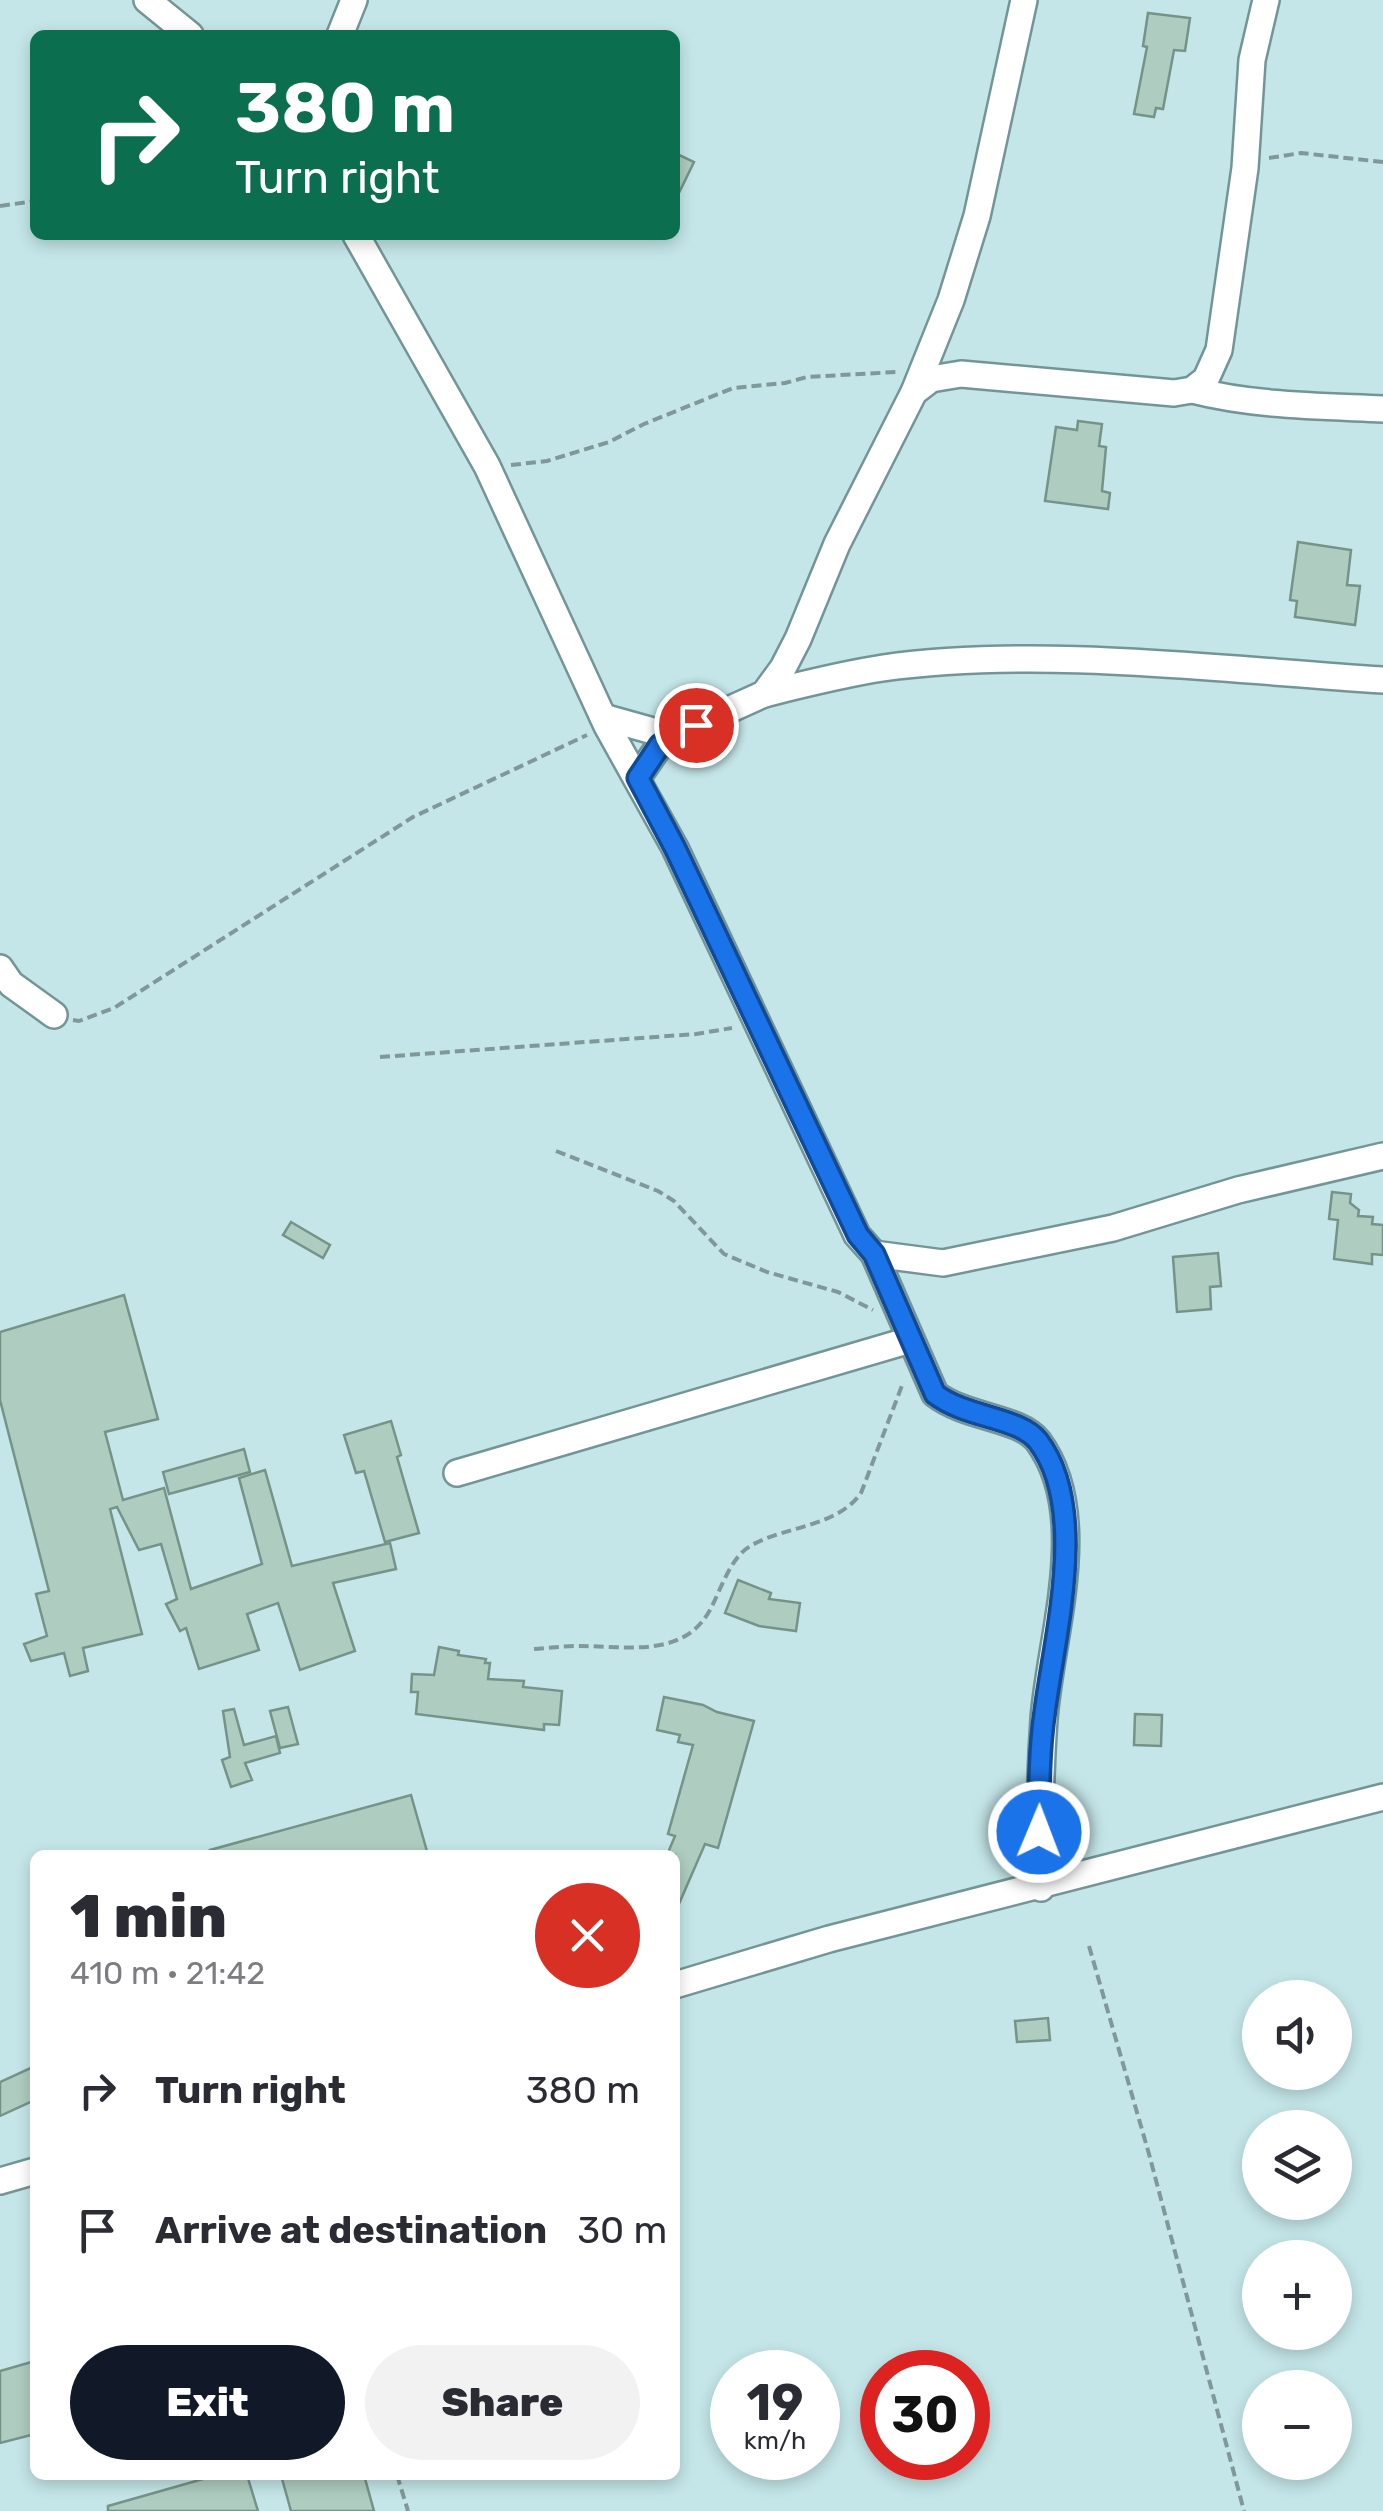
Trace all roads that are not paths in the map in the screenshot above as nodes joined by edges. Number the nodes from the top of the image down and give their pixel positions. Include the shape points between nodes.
1 (147, 0) edge
2 (354, 0) edge
3 (1024, 0) edge
4 (1266, 0) edge
5 (184, 30) edge
6 (342, 30) edge
7 (359, 240) edge
8 (1219, 350) junction
9 (917, 383) junction
10 (1192, 390) junction
11 (1232, 400) junction
12 (1383, 409) edge
13 (1383, 680) edge
14 (764, 694) junction
15 (605, 721) junction
16 (672, 736) junction
17 (638, 778) junction
18 (0, 968) edge
19 (54, 1016) road end
20 (1383, 1156) edge
21 (874, 1254) junction
22 (910, 1339) junction
23 (457, 1473) dead end
24 (1383, 1797) edge
25 (1040, 1888) junction
26 (680, 1984) edge
27 (30, 2172) edge
28 (0, 2181) edge

1 - 5 street
2 - 6 street
3 - 9 street via 977,216
4 - 8 street via 1252,60 1245,168
7 - 15 street via 487,466
8 - 10 street
8 - 11 street
9 - 10 street via 961,374
9 - 14 street via 836,544 798,639
10 - 11 street
11 - 12 street
13 - 14 street via 1000,660 886,668
14 - 16 street
15 - 16 street
15 - 17 street
16 - 17 street
17 - 21 street via 858,1235
18 - 19 street
20 - 21 street via 1113,1228 943,1263
21 - 22 street
22 - 23 street
22 - 25 street via 935,1394 950,1405 1018,1425 1036,1439 1063,1504 1064,1595 1044,1714
24 - 25 street
25 - 26 street
27 - 28 street

